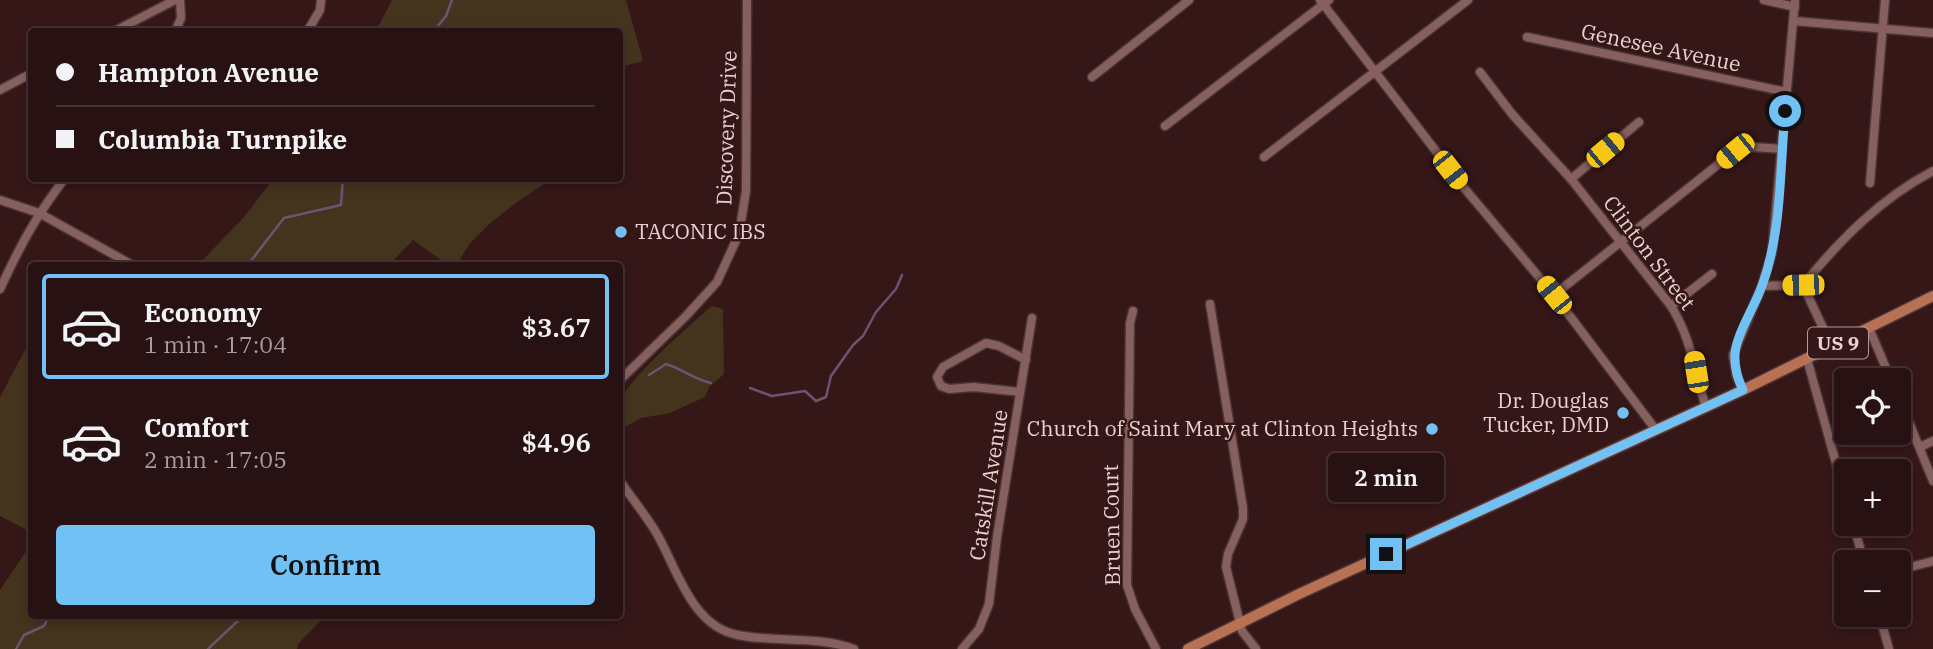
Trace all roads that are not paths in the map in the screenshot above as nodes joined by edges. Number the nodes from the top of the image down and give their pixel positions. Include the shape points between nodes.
1 (178, 0) edge
2 (321, 0) edge
3 (747, 0) edge
4 (1189, 0) edge
5 (1468, 0) edge
6 (1764, 0) edge
7 (1885, 0) edge
8 (1324, 1) edge
9 (1795, 4) edge
10 (1794, 21) junction
11 (121, 28) edge
12 (177, 28) edge
13 (309, 28) edge
14 (1882, 29) junction
15 (1933, 33) edge
16 (1527, 37) dead end
17 (1480, 72) dead end
18 (1376, 73) junction
19 (28, 75) edge
20 (1092, 77) dead end
21 (0, 90) edge
22 (1787, 92) junction
23 (1639, 122) dead end
24 (1165, 126) dead end
25 (1782, 149) junction
26 (1264, 157) dead end
27 (1933, 171) edge
28 (1571, 179) junction
29 (62, 182) edge
30 (1870, 183) dead end
31 (0, 200) edge
32 (39, 213) junction
33 (1619, 243) junction
34 (127, 262) edge
35 (1712, 274) dead end
36 (1803, 285) junction
37 (1762, 286) junction
38 (0, 289) edge
39 (1554, 295) junction
40 (1933, 296) edge
41 (1210, 304) dead end
42 (1671, 306) junction
43 (1133, 311) dead end
44 (1032, 318) dead end
45 (1823, 327) dead end
46 (1869, 328) junction
47 (1807, 359) junction
48 (1026, 360) junction
49 (1886, 368) edge
50 (623, 377) edge
51 (1743, 390) junction
52 (1020, 392) junction
53 (1706, 407) junction
54 (1911, 426) edge
55 (1656, 430) junction
56 (1933, 441) edge
57 (1920, 447) junction
58 (1835, 459) edge
59 (1933, 481) edge
60 (623, 485) edge
61 (1933, 561) edge
62 (1911, 567) edge
63 (1241, 622) junction
64 (1883, 627) edge
65 (855, 649) edge
66 (962, 649) edge
67 (1156, 649) edge
68 (1188, 649) edge
69 (1256, 649) edge
70 (1889, 649) edge

1 - 11 street
1 - 12 street via 181,18
2 - 13 street
3 - 50 street, Discovery Drive via 746,191 739,234 717,282
4 - 20 street
5 - 18 street
6 - 9 street
7 - 14 street
8 - 18 street
8 - 24 street
9 - 10 street
10 - 14 street
10 - 22 street
14 - 15 street
14 - 30 street
16 - 22 street, Genesee Avenue
17 - 28 street, Clinton Street
18 - 26 street
18 - 39 street
19 - 21 street
22 - 25 street
23 - 28 street
25 - 33 street via 1735,151
25 - 37 street via 1772,253
27 - 36 street via 1881,204
28 - 33 street, Clinton Street
29 - 32 street
31 - 32 street
32 - 34 street
32 - 38 street
33 - 39 street
33 - 42 street, Clinton Street
35 - 42 street
36 - 37 street
36 - 45 street
37 - 51 street via 1733,355
39 - 55 street
40 - 46 main road, US 9
41 - 63 street via 1243,496 1242,519 1226,567
42 - 53 street, Clinton Street via 1683,325
43 - 67 street, Bruen Court via 1127,585
44 - 48 street, Catskill Avenue
46 - 47 main road, US 9
46 - 49 street
47 - 51 main road, US 9
47 - 58 street
48 - 52 street, Catskill Avenue
48 - 52 street via 986,343 943,367 937,377 941,386 949,389
51 - 53 main road, US 9
52 - 66 street, Catskill Avenue via 989,604 979,629
53 - 55 main road, US 9
54 - 57 street
55 - 63 main road, US 9
56 - 57 street
57 - 59 street
60 - 65 street via 654,529 697,608 715,626 738,635 821,641
61 - 62 street
63 - 68 main road, US 9
63 - 69 street via 1245,638
64 - 70 street

